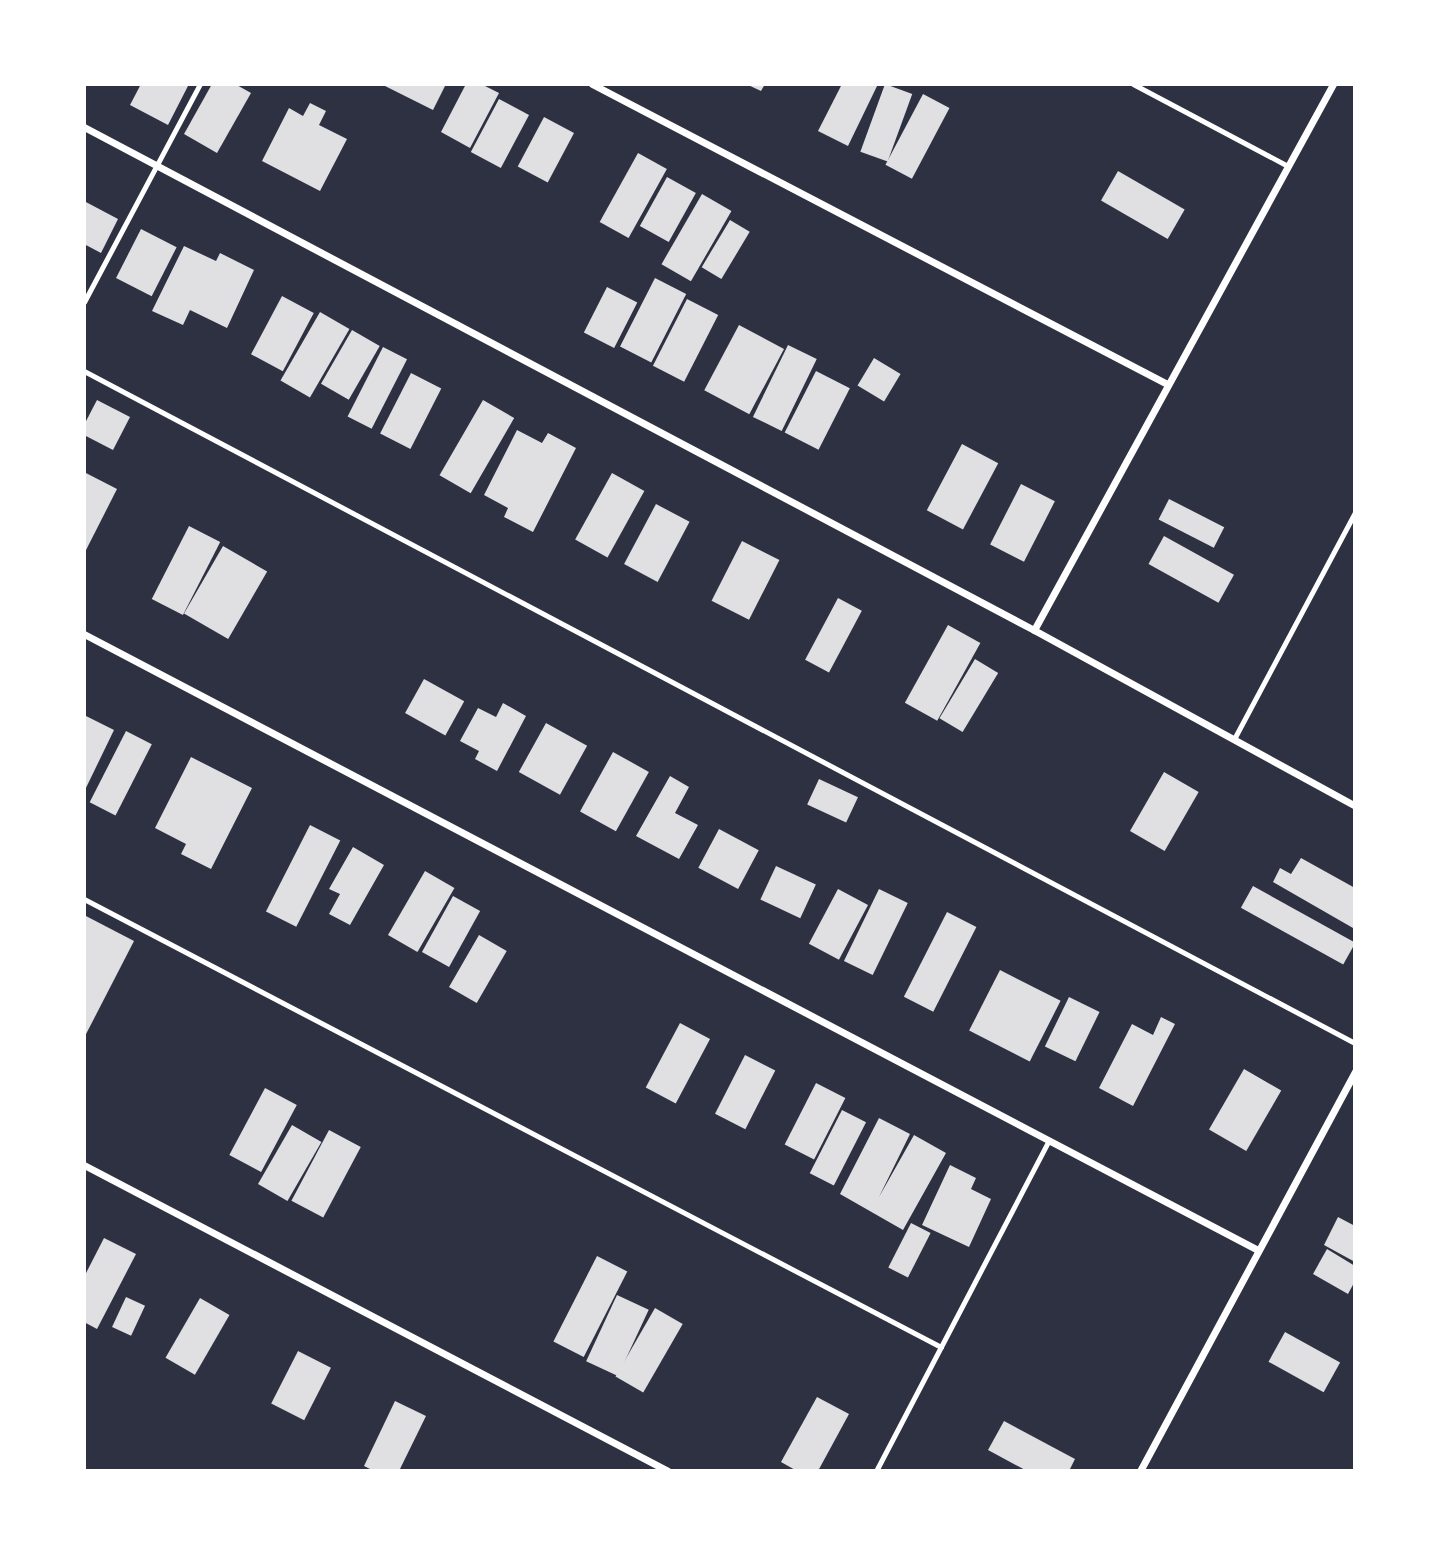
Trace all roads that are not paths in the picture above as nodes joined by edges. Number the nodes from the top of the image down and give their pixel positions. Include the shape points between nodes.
1 (200, 84) edge
2 (592, 84) edge
3 (1133, 84) edge
4 (1333, 84) edge
5 (84, 127) edge
6 (1286, 165) junction
7 (157, 166) junction
8 (84, 302) edge
9 (84, 371) edge
10 (1167, 384) junction
11 (1355, 512) edge
12 (1034, 630) junction
13 (84, 634) edge
14 (1234, 739) junction
15 (1355, 806) edge
16 (84, 899) edge
17 (1355, 1044) edge
18 (1355, 1071) edge
19 (1049, 1140) junction
20 (84, 1166) edge
21 (1258, 1250) junction
22 (941, 1348) junction
23 (668, 1471) edge
24 (876, 1471) edge
25 (1140, 1471) edge

1 - 7 lane
2 - 10 street
3 - 6 lane
4 - 6 street
5 - 7 street
6 - 10 street
7 - 8 lane
7 - 12 street
9 - 17 lane
10 - 12 street
11 - 14 lane
12 - 14 street
13 - 19 street
14 - 15 street
16 - 22 lane
18 - 21 street
19 - 21 street
19 - 22 lane
20 - 23 street
21 - 25 street
22 - 24 lane

